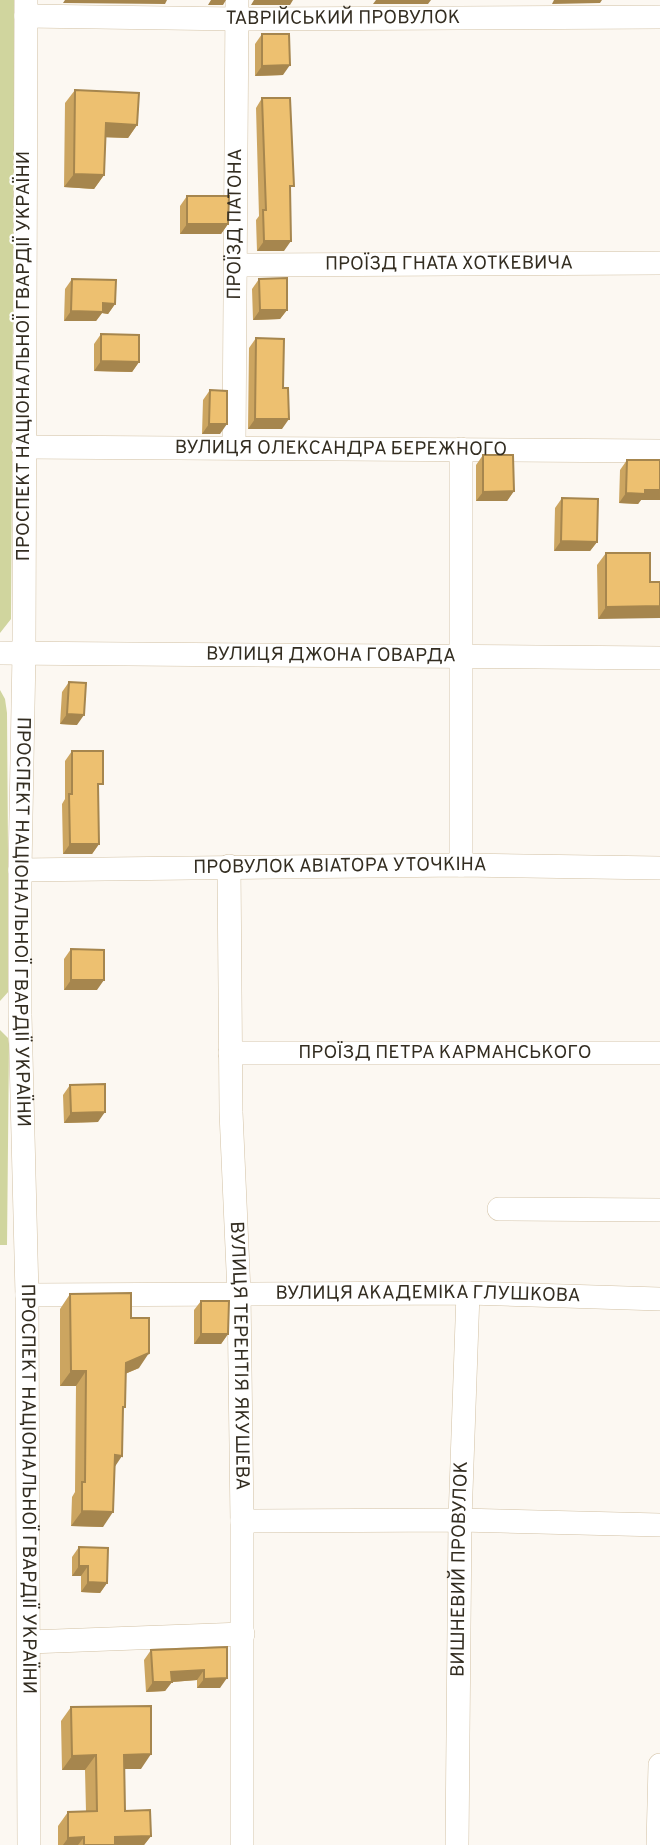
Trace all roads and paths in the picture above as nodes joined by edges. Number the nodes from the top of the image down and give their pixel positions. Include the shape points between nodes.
1 (26, 8) edge
2 (237, 10) edge
3 (660, 17) edge
4 (660, 263) edge
5 (237, 265) junction
6 (23, 447) junction
7 (234, 448) junction
8 (461, 449) junction
9 (660, 451) edge
10 (0, 653) edge
11 (24, 653) junction
12 (462, 657) junction
13 (660, 658) edge
14 (461, 865) junction
15 (229, 866) junction
16 (660, 868) edge
17 (20, 870) junction
18 (230, 1053) junction
19 (660, 1053) edge
20 (499, 1209) dead end
21 (660, 1210) edge
22 (239, 1293) junction
23 (468, 1293) junction
24 (27, 1295) junction
25 (660, 1299) edge
26 (460, 1520) junction
27 (242, 1521) junction
28 (660, 1525) edge
29 (243, 1634) junction
30 (29, 1642) junction
31 (660, 1765) edge
32 (29, 1845) edge
33 (242, 1845) edge
34 (457, 1845) edge
35 (658, 1845) edge

1 - 2 street, ТАВРІЙСЬКИЙ ПРОВУЛОК
1 - 6 street, ПРОСПЕКТ НАЦІОНАЛЬНОЇ ГВАРДІЇ УКРАЇНИ
2 - 3 street, ТАВРІЙСЬКИЙ ПРОВУЛОК
2 - 5 street, ПРОЇЗД ПАТОНА
4 - 5 street, ПРОЇЗД ГНАТА ХОТКЕВИЧА
5 - 7 street, ПРОЇЗД ПАТОНА
6 - 7 street, ВУЛИЦЯ ОЛЕКСАНДРА БЕРЕЖНОГО
6 - 11 street, ПРОСПЕКТ НАЦІОНАЛЬНОЇ ГВАРДІЇ УКРАЇНИ
7 - 8 street, ВУЛИЦЯ ОЛЕКСАНДРА БЕРЕЖНОГО
8 - 9 street, ВУЛИЦЯ ОЛЕКСАНДРА БЕРЕЖНОГО
8 - 12 street
10 - 11 street, ВУЛИЦЯ ДЖОНА ГОВАРДА
11 - 12 street, ВУЛИЦЯ ДЖОНА ГОВАРДА
11 - 17 street, ПРОСПЕКТ НАЦІОНАЛЬНОЇ ГВАРДІЇ УКРАЇНИ
12 - 13 street, ВУЛИЦЯ ДЖОНА ГОВАРДА
12 - 14 street
14 - 15 street, ПРОВУЛОК АВІАТОРА УТОЧКІНА
14 - 16 street, ПРОВУЛОК АВІАТОРА УТОЧКІНА
15 - 17 street, ПРОВУЛОК АВІАТОРА УТОЧКІНА
15 - 18 street, ВУЛИЦЯ ТЕРЕНТІЯ ЯКУШЕВА
17 - 24 street, ПРОСПЕКТ НАЦІОНАЛЬНОЇ ГВАРДІЇ УКРАЇНИ
18 - 19 street, ПРОЇЗД ПЕТРА КАРМАНСЬКОГО
18 - 22 street, ВУЛИЦЯ ТЕРЕНТІЯ ЯКУШЕВА
20 - 21 street
22 - 23 street, ВУЛИЦЯ АКАДЕМІКА ГЛУШКОВА
22 - 24 street, ВУЛИЦЯ АКАДЕМІКА ГЛУШКОВА
22 - 27 street, ВУЛИЦЯ ТЕРЕНТІЯ ЯКУШЕВА
23 - 25 street, ВУЛИЦЯ АКАДЕМІКА ГЛУШКОВА
23 - 26 street, ВИШНЕВИЙ ПРОВУЛОК
24 - 30 street, ПРОСПЕКТ НАЦІОНАЛЬНОЇ ГВАРДІЇ УКРАЇНИ
26 - 27 street
26 - 28 street
26 - 34 street, ВИШНЕВИЙ ПРОВУЛОК
27 - 29 street, ВУЛИЦЯ ТЕРЕНТІЯ ЯКУШЕВА
29 - 30 street
29 - 33 street, ВУЛИЦЯ ТЕРЕНТІЯ ЯКУШЕВА
30 - 32 street, ПРОСПЕКТ НАЦІОНАЛЬНОЇ ГВАРДІЇ УКРАЇНИ
31 - 35 street

